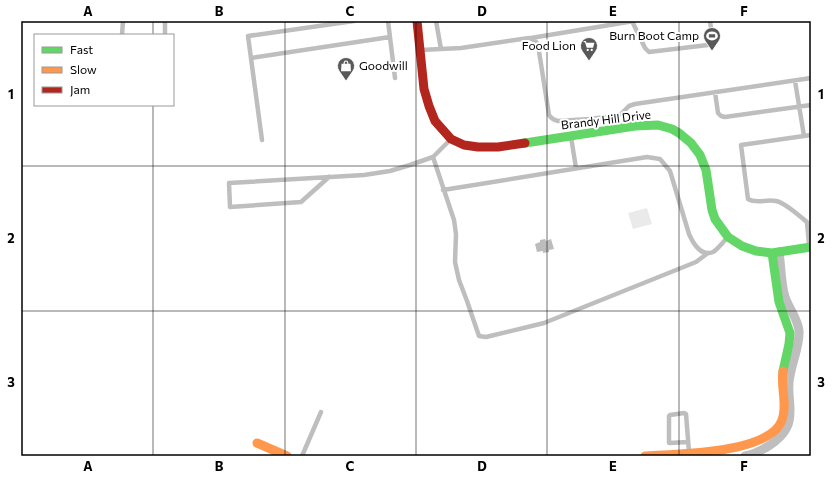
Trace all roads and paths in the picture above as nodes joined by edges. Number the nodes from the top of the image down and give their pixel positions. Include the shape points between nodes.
1 (123, 21) edge
2 (165, 21) edge
3 (354, 21) edge
4 (388, 21) edge
5 (416, 21) edge
6 (436, 21) edge
7 (634, 21) edge
8 (710, 21) edge
9 (122, 34) edge
10 (165, 34) edge
11 (390, 37) junction
12 (529, 38) junction
13 (441, 49) junction
14 (420, 50) junction
15 (251, 58) junction
16 (395, 78) dead end
17 (811, 78) edge
18 (796, 81) junction
19 (714, 92) junction
20 (811, 105) edge
21 (800, 107) junction
22 (811, 135) edge
23 (570, 136) junction
24 (804, 136) junction
25 (451, 139) junction
26 (262, 140) dead end
27 (433, 157) junction
28 (576, 168) junction
29 (329, 177) junction
30 (443, 190) junction
31 (809, 221) edge
32 (728, 237) junction
33 (810, 247) edge
34 (708, 253) junction
35 (776, 253) junction
36 (321, 412) dead end
37 (688, 442) junction
38 (257, 443) dead end
39 (689, 454) edge
40 (287, 456) edge
41 (302, 456) edge
42 (645, 456) edge
43 (745, 456) edge

1 - 9 lane
2 - 10 lane
3 - 15 lane via 248,36
4 - 11 lane
5 - 14 street
6 - 13 lane
7 - 8 lane via 649,52 708,45 713,42
7 - 12 lane
11 - 15 lane
11 - 16 lane
12 - 13 lane
12 - 19 lane via 538,45 549,115 554,120 615,116 635,104
13 - 14 lane
14 - 25 street via 424,89 429,106 435,121
15 - 26 lane
17 - 18 lane
18 - 19 lane
18 - 21 lane
19 - 21 lane via 718,113 725,117
20 - 21 lane
21 - 24 lane
22 - 24 lane
23 - 25 street, Brandy Hill Drive via 498,148 464,145
23 - 28 lane
23 - 32 street, Brandy Hill Drive via 635,126 658,125 672,129 691,143 700,155 706,170 715,219
24 - 31 lane via 741,145 748,199 752,202 781,202
25 - 27 lane
27 - 29 lane via 390,170 364,175
27 - 30 lane
28 - 30 lane
28 - 34 lane via 647,157 660,159 670,171 691,239 700,251
29 - 29 lane via 229,183 230,207 301,202
30 - 34 lane via 454,220 458,280 479,336 486,337 544,323 696,262
31 - 33 lane
32 - 34 lane via 714,252
32 - 35 street, Brandy Hill Drive via 756,251
33 - 35 street, Brandy Hill Drive
35 - 39 street via 779,302 790,335 782,377 782,419 775,431 757,441 722,450
35 - 43 street via 784,295 799,331 788,386 790,419 787,428 773,443
36 - 41 lane
37 - 37 lane via 686,414 670,415 669,444
37 - 39 lane
38 - 40 street
39 - 42 street

